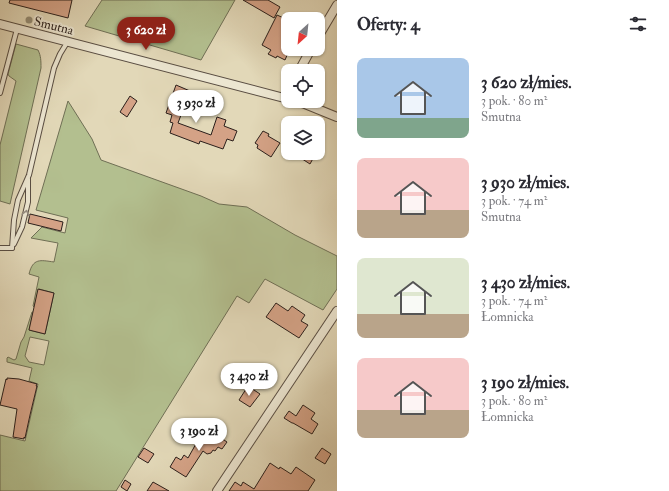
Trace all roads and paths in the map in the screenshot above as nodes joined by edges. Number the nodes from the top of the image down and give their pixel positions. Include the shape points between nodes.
1 (337, 5) edge
2 (0, 24) edge
3 (325, 25) edge
4 (17, 28) junction
5 (68, 41) junction
6 (0, 93) edge
7 (281, 97) edge
8 (315, 108) edge
9 (337, 117) edge
10 (29, 175) junction
11 (0, 248) edge
12 (12, 248) junction
13 (337, 311) edge
14 (217, 491) edge

1 - 3 street
2 - 4 street, Smutna
4 - 5 street, Smutna
4 - 6 lane
5 - 7 street, Smutna
5 - 10 lane via 54,68
8 - 9 street, Smutna
10 - 12 lane via 18,200
12 -> 10 lane via 22,227 28,198
11 - 12 lane
13 - 14 street

